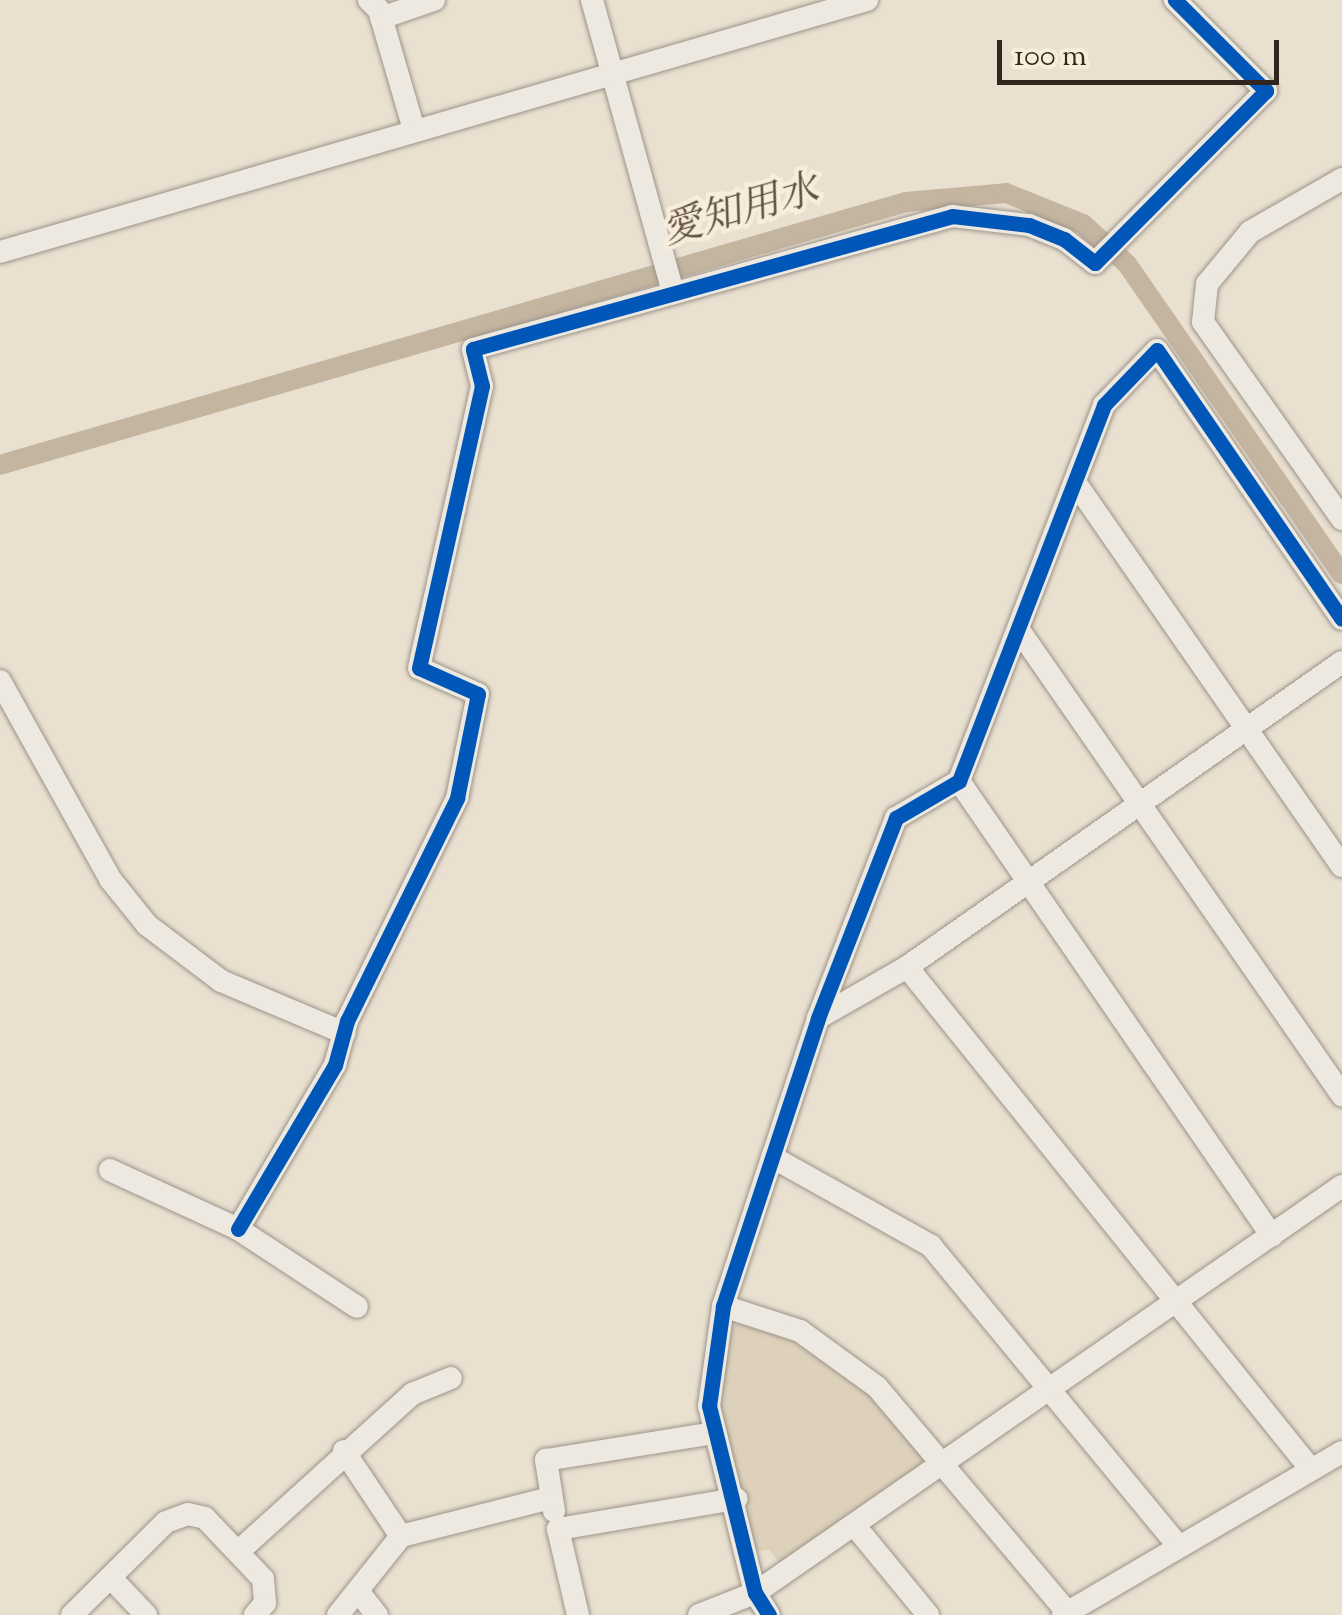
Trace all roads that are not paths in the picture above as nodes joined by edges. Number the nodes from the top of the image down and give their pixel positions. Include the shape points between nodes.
1 (434, 0) edge
2 (592, 0) edge
3 (867, 0) edge
4 (1175, 0) edge
5 (375, 9) edge
6 (610, 74) junction
7 (414, 130) junction
8 (1342, 179) edge
9 (0, 252) edge
10 (672, 292) junction
11 (1077, 485) junction
12 (1342, 519) edge
13 (1342, 619) edge
14 (1021, 633) junction
15 (1342, 662) edge
16 (0, 681) edge
17 (1247, 730) junction
18 (960, 782) junction
19 (1141, 805) junction
20 (1342, 866) edge
21 (1028, 881) junction
22 (908, 967) junction
23 (818, 1018) junction
24 (344, 1033) junction
25 (1342, 1094) edge
26 (772, 1157) junction
27 (110, 1170) dead end
28 (1342, 1186) edge
29 (238, 1228) junction
30 (1272, 1236) junction
31 (1176, 1302) junction
32 (723, 1306) junction
33 (356, 1308) dead end
34 (451, 1378) dead end
35 (1053, 1390) junction
36 (715, 1433) junction
37 (344, 1451) junction
38 (1342, 1452) edge
39 (944, 1465) junction
40 (1309, 1467) junction
41 (550, 1498) junction
42 (736, 1499) junction
43 (855, 1526) junction
44 (558, 1529) junction
45 (401, 1536) junction
46 (1176, 1544) junction
47 (238, 1551) junction
48 (111, 1578) junction
49 (358, 1591) junction
50 (755, 1593) junction
51 (1067, 1614) edge
52 (72, 1615) edge
53 (146, 1615) edge
54 (254, 1615) edge
55 (338, 1615) edge
56 (376, 1615) edge
57 (578, 1615) edge
58 (700, 1615) edge
59 (769, 1615) edge
60 (928, 1615) edge

1 - 5 street
2 - 6 street
3 - 6 street
4 - 10 street via 1266,92 1095,263 1064,238 1030,224 972,214
5 - 7 street
6 - 7 street
6 - 10 street
7 - 9 street
8 - 12 street via 1250,232 1206,284 1203,322
10 - 24 street via 473,349 482,386 419,668 478,694 457,798
11 - 13 street via 1104,405 1156,350
11 - 14 street
11 - 17 street
14 - 18 street
14 - 19 street
15 - 17 street
16 - 24 street via 110,880 147,925 221,981
17 - 19 street
17 - 20 street
18 - 21 street
18 - 23 street via 896,818
19 - 21 street
19 - 25 street
21 - 22 street
21 - 30 street
22 - 23 street
22 - 31 street
23 - 26 street
24 - 29 street via 336,1065 298,1136
26 - 32 street
26 - 35 street via 930,1246
27 - 29 street
28 - 30 street
29 - 33 street
30 - 31 street
31 - 35 street
31 - 40 street
32 - 36 street via 709,1406
32 - 39 street via 800,1331 834,1350 877,1387
34 - 37 street via 412,1394
35 - 39 street
35 - 46 street
36 - 41 street via 552,1457 544,1466
36 - 42 street
37 - 45 street
37 - 47 street
38 - 40 street
39 - 43 street
39 - 51 street
40 - 46 street
41 - 44 street
41 - 45 street
42 - 44 street
42 - 50 street
43 - 50 street
43 - 60 street
44 - 57 street
45 - 49 street
46 - 51 street
47 - 48 street via 205,1518 188,1514 166,1522
47 - 54 street via 263,1579 266,1603
48 - 52 street
48 - 53 street
49 - 55 street
49 - 56 street
50 - 58 street
50 - 59 street

